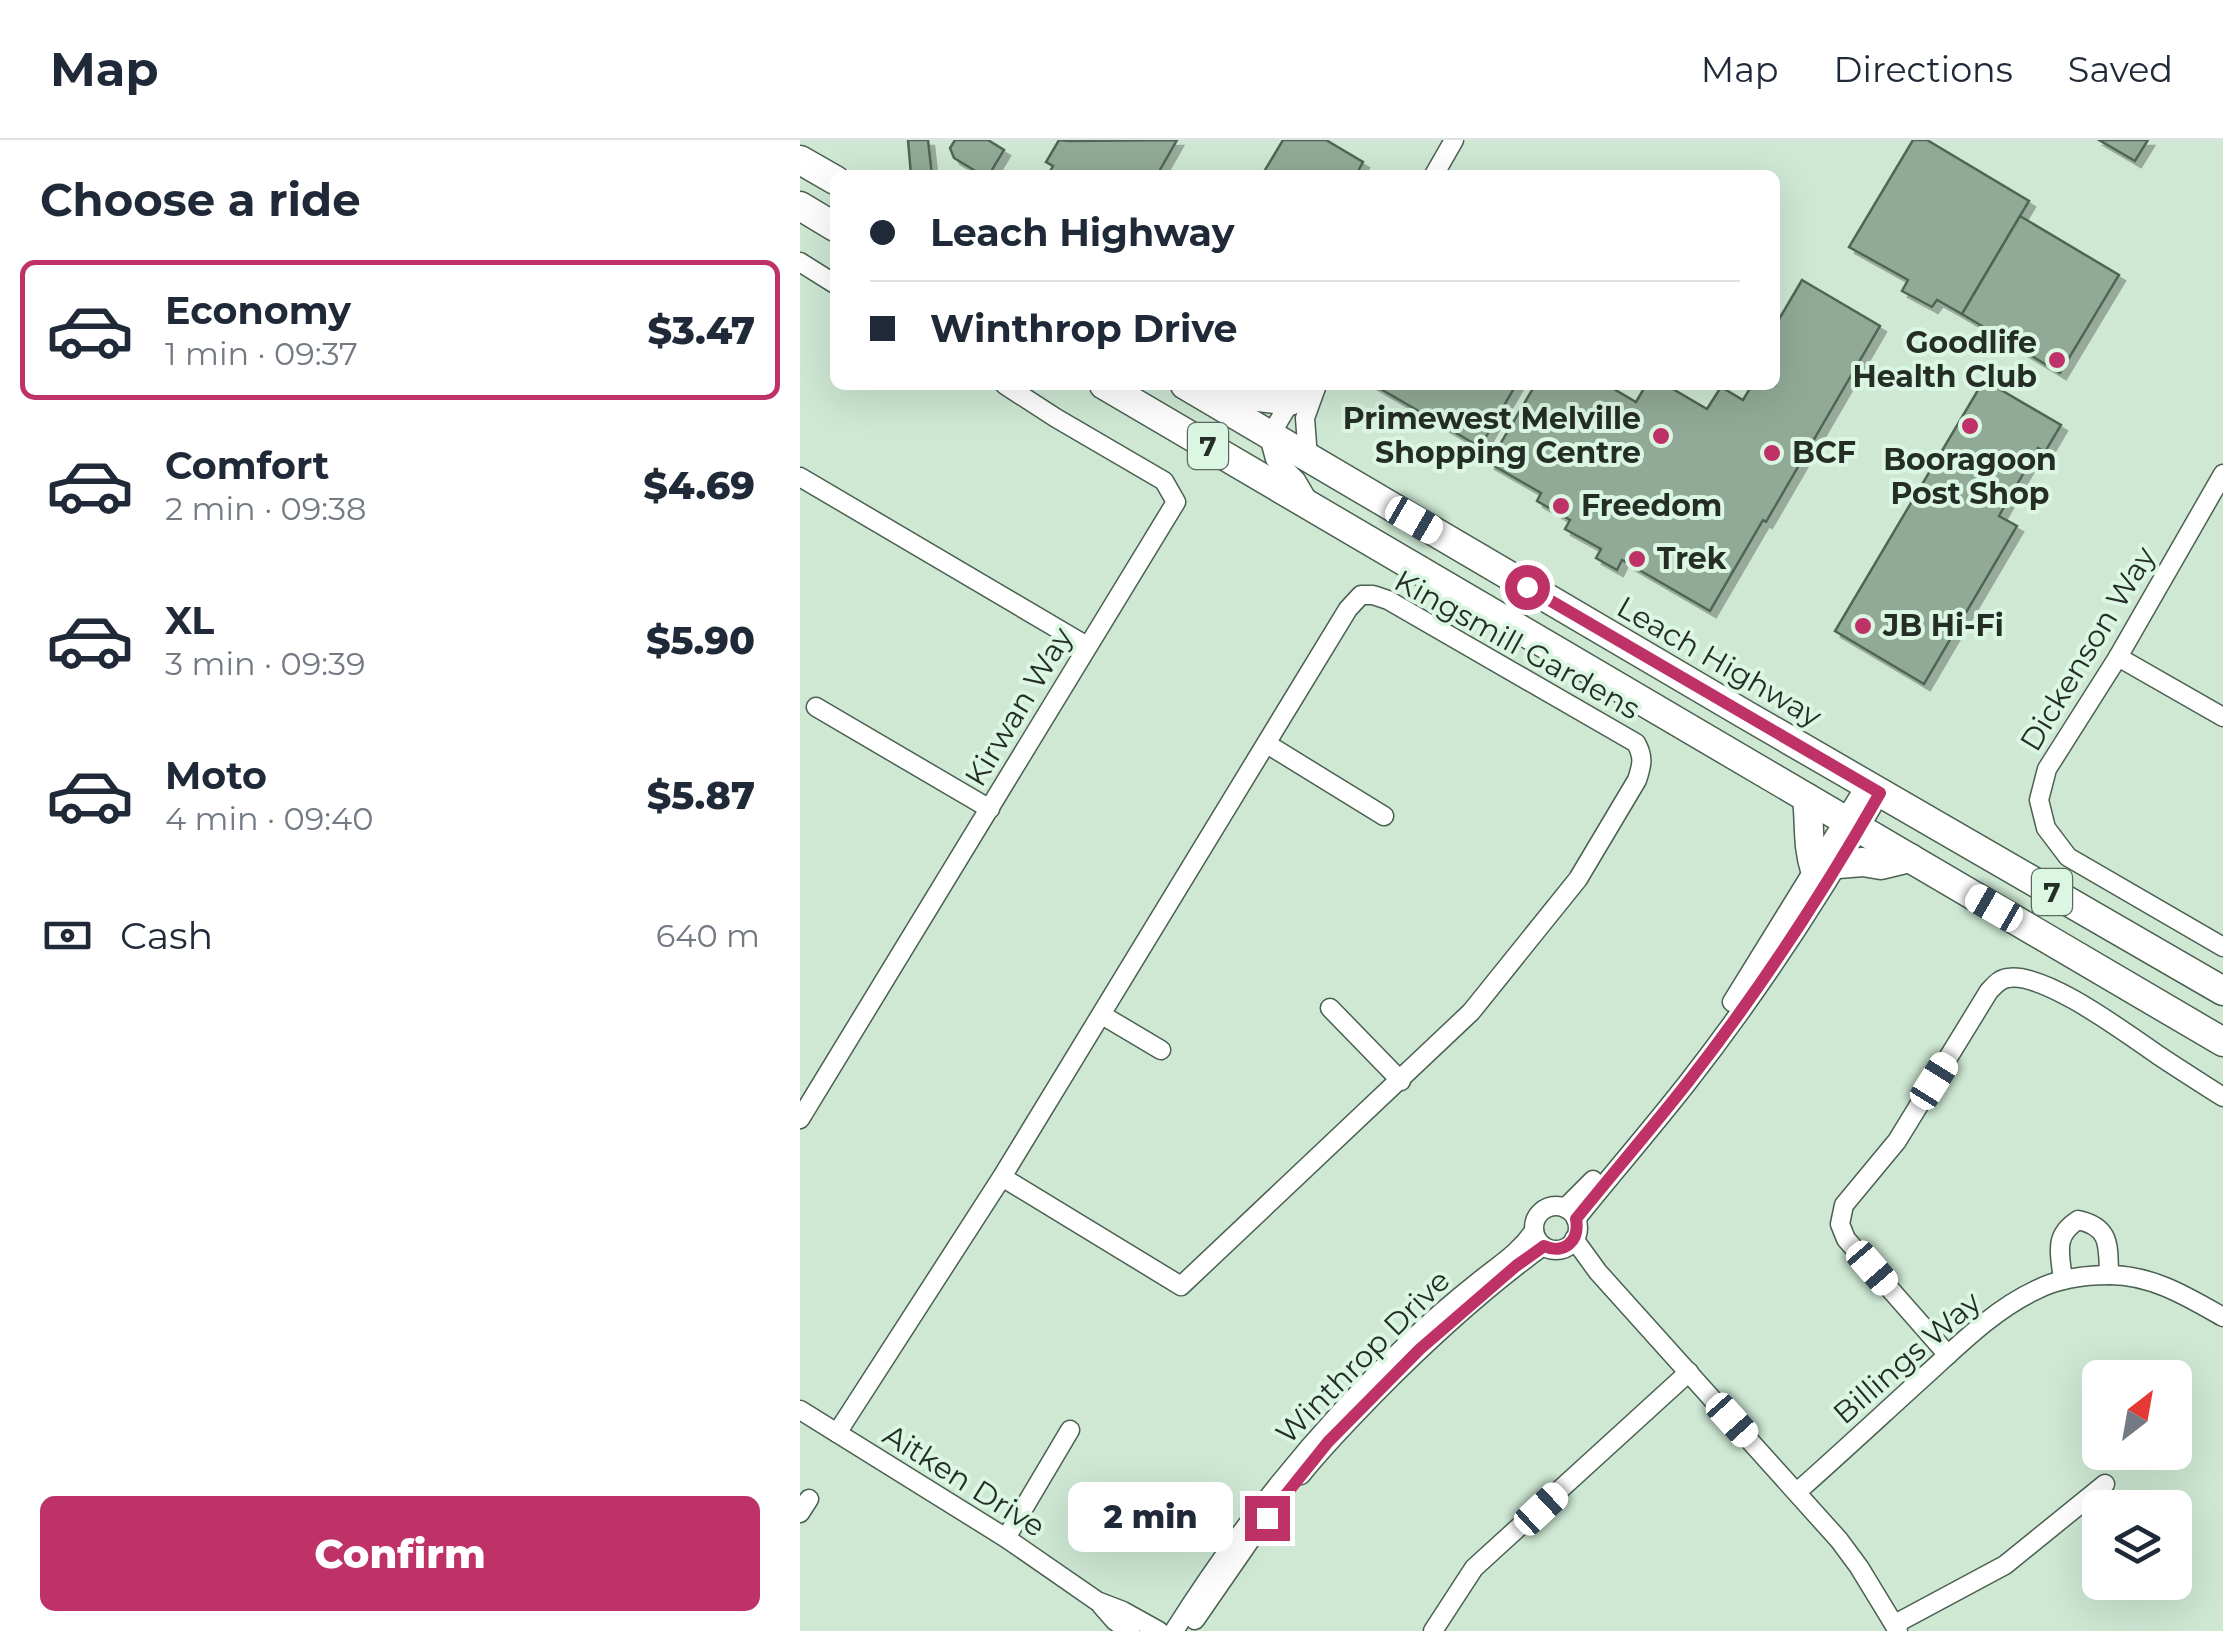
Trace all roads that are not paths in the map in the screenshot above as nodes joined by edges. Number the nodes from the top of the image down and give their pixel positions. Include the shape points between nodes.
1 (1454, 140) edge
2 (800, 160) edge
3 (1437, 170) edge
4 (830, 177) edge
5 (800, 206) edge
6 (830, 224) edge
7 (800, 262) edge
8 (830, 281) edge
9 (1014, 390) edge
10 (1113, 390) edge
11 (1315, 390) edge
12 (1196, 392) edge
13 (1295, 393) edge
14 (1272, 437) junction
15 (1308, 458) junction
16 (2223, 474) edge
17 (800, 477) edge
18 (1312, 507) junction
19 (1087, 646) junction
20 (2118, 657) junction
21 (816, 706) dead end
22 (2223, 717) edge
23 (1266, 744) junction
24 (1873, 789) junction
25 (1807, 798) junction
26 (990, 810) junction
27 (1384, 816) dead end
28 (1852, 824) junction
29 (1910, 858) junction
30 (1826, 867) junction
31 (2223, 947) edge
32 (2223, 991) edge
33 (1330, 1008) dead end
34 (1102, 1014) junction
35 (2223, 1042) edge
36 (1160, 1050) dead end
37 (1401, 1081) junction
38 (2223, 1096) edge
39 (803, 1109) edge
40 (1002, 1176) junction
41 (1570, 1214) junction
42 (1539, 1238) junction
43 (1569, 1244) junction
44 (2109, 1275) junction
45 (2063, 1280) junction
46 (2223, 1316) edge
47 (1948, 1355) junction
48 (1689, 1372) junction
49 (800, 1410) edge
50 (1070, 1430) dead end
51 (837, 1433) junction
52 (2105, 1484) dead end
53 (1798, 1492) junction
54 (1006, 1538) junction
55 (1097, 1601) junction
56 (1896, 1628) edge
57 (1130, 1631) edge
58 (1159, 1631) edge
59 (1174, 1631) edge
60 (1188, 1631) edge
61 (1433, 1631) edge

1 - 3 street
2 - 4 highway
5 - 6 highway
7 - 8 street
9 - 19 street, Kirwan Way via 1164,480 1176,502
10 - 18 highway, 7
11 - 15 street via 1305,418
12 - 13 highway
12 - 14 highway, Leach Highway / 7
13 - 14 street
14 - 15 highway, Leach Highway / 7
14 - 18 street via 1275,459
15 - 24 highway, Leach Highway / 7
16 - 20 street, Dickenson Way
17 - 19 street
18 - 25 highway, 7
19 - 26 street, Kirwan Way
20 - 22 street
20 - 31 street, Dickenson Way via 2047,769 2039,800 2046,828 2068,856
21 - 26 street
23 - 27 street
23 - 34 street, Kingsmill Gardens
23 - 37 street, Kingsmill Gardens via 1348,609 1361,595 1373,595 1636,743 1642,753 1637,780 1578,879 1470,1012
24 - 28 street
24 - 32 highway, Leach Highway / 7
25 - 28 highway, 7
25 - 30 highway via 1808,848
26 - 39 street, Kirwan Way
28 - 29 highway, 7
28 - 30 street
29 - 30 highway
29 - 35 highway, 7
30 - 41 street via 1703,1043
33 - 37 street
34 - 36 street
34 - 40 street, Kingsmill Gardens
37 - 40 street, Kingsmill Gardens via 1181,1286
38 - 47 street via 2104,1016 2030,981 2001,980 1898,1141 1844,1205 1840,1224
40 - 51 street, Kingsmill Gardens
41 - 42 street via 1546,1208 1536,1218
41 - 43 street via 1577,1232
42 - 43 street via 1557,1250
42 - 59 street, Winthrop Drive via 1410,1340 1324,1429 1235,1540
42 - 60 street, Winthrop Drive via 1328,1442
43 - 48 street
44 - 45 street, Billings Way
44 - 45 street via 2102,1230 2078,1220 2059,1242
44 - 46 street, Billings Way via 2176,1290
45 - 47 street, Billings Way via 2004,1308
47 - 53 street, Billings Way
48 - 53 street
48 - 61 street via 1474,1568
49 - 51 street, Aitken Drive
50 - 54 street
51 - 54 street, Aitken Drive
52 - 56 street via 2005,1565
53 - 56 street via 1839,1540
54 - 55 street, Aitken Drive
55 - 57 street, Aitken Drive
55 - 58 street, Aitken Drive

